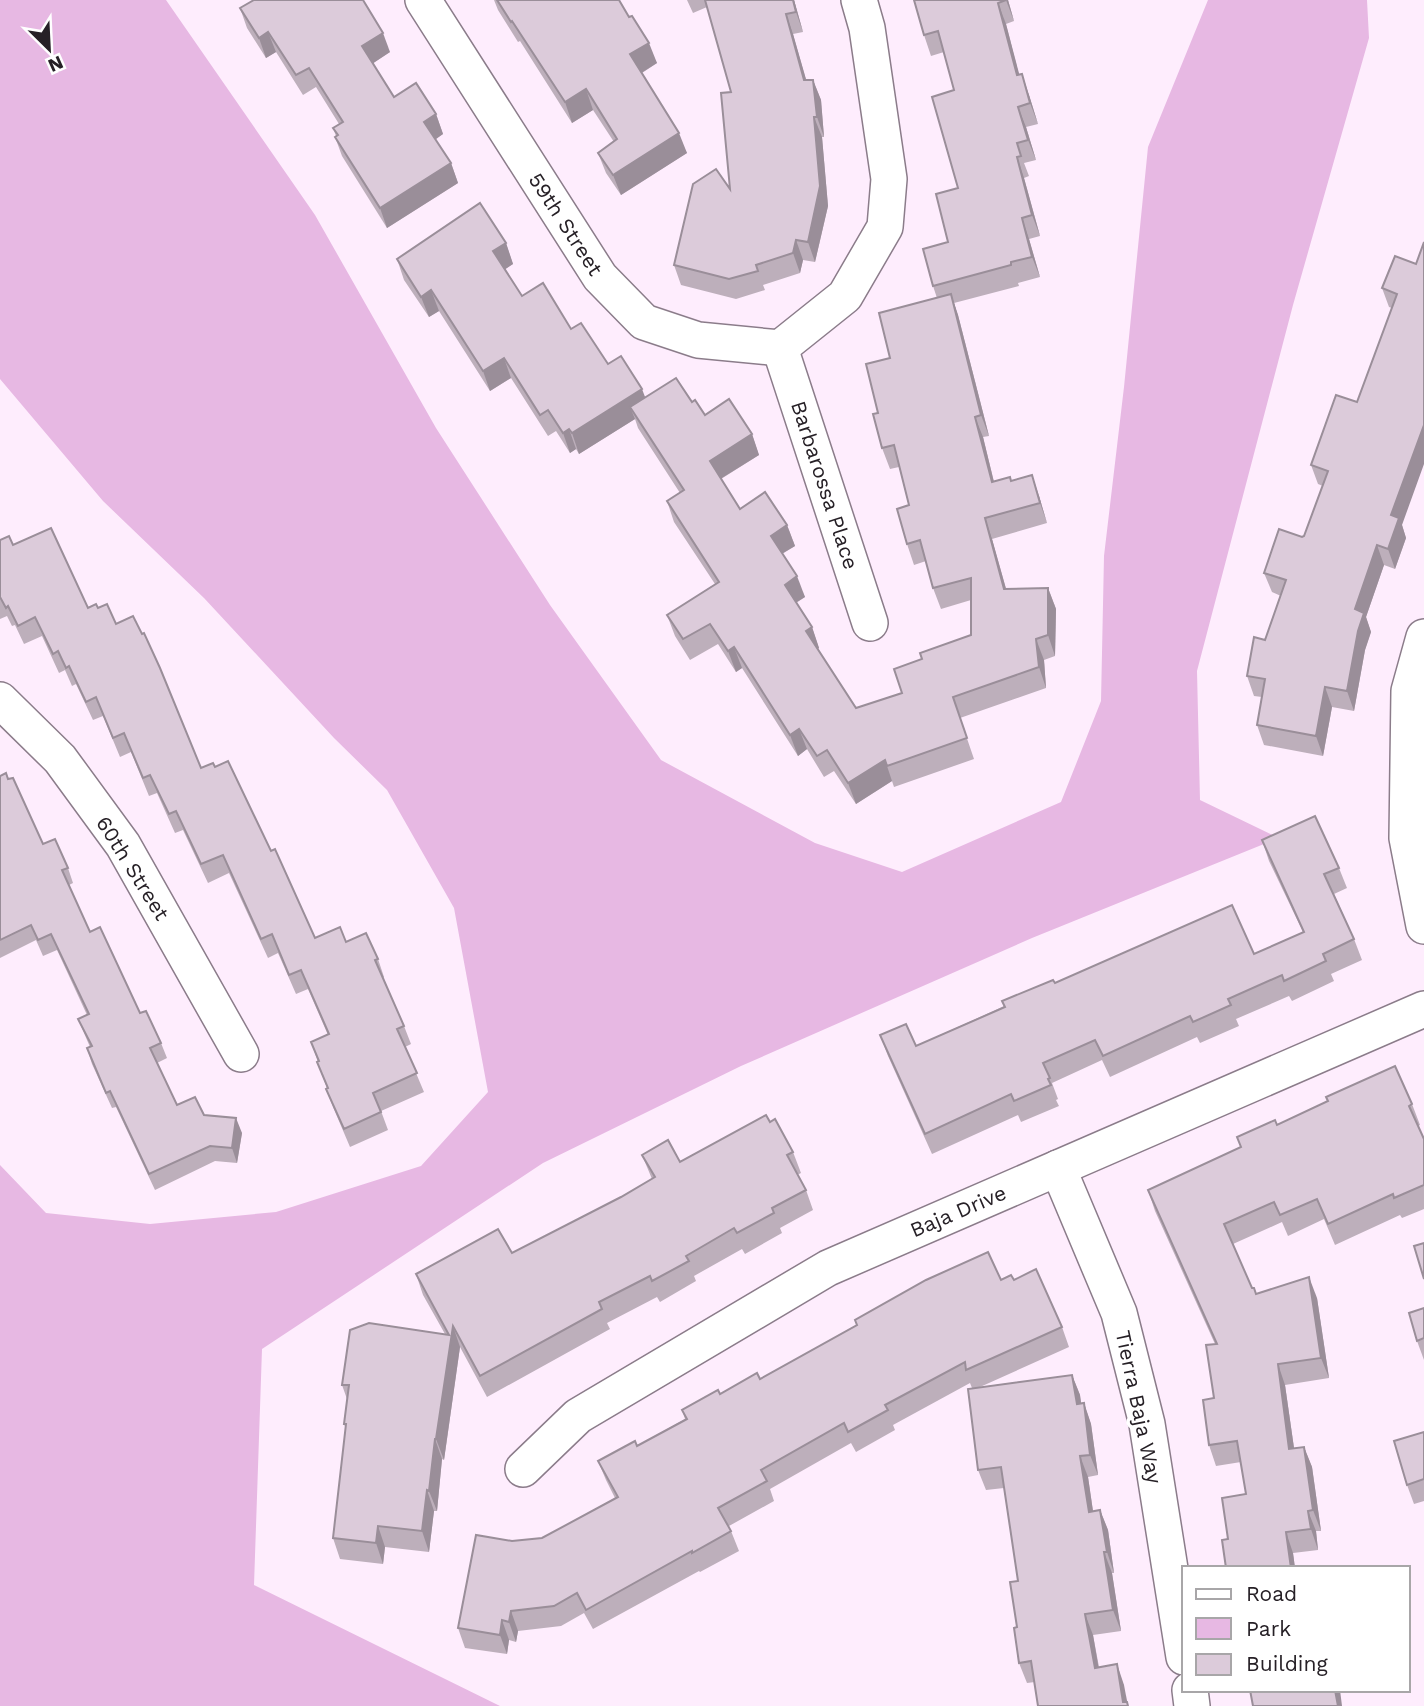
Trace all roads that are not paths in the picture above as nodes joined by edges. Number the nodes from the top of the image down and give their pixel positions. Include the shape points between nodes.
1 (423, 0) edge
2 (859, 0) edge
3 (780, 348) junction
4 (870, 623) dead end
5 (1424, 637) edge
6 (0, 700) edge
7 (1424, 926) edge
8 (1424, 1009) edge
9 (241, 1054) dead end
10 (1058, 1168) junction
11 (523, 1469) dead end
12 (1182, 1644) edge

1 - 3 street, 59th Street via 600,278 644,322 698,340
2 - 3 street via 889,178 885,227 845,296
3 - 4 street, Barbarossa Place
5 - 7 street via 1409,691 1407,838
6 - 9 street, 60th Street via 60,759 123,845
8 - 10 street, Baja Drive
10 - 11 street, Baja Drive via 828,1268 578,1416
10 - 12 street, Tierra Baja Way via 1119,1313 1147,1424

